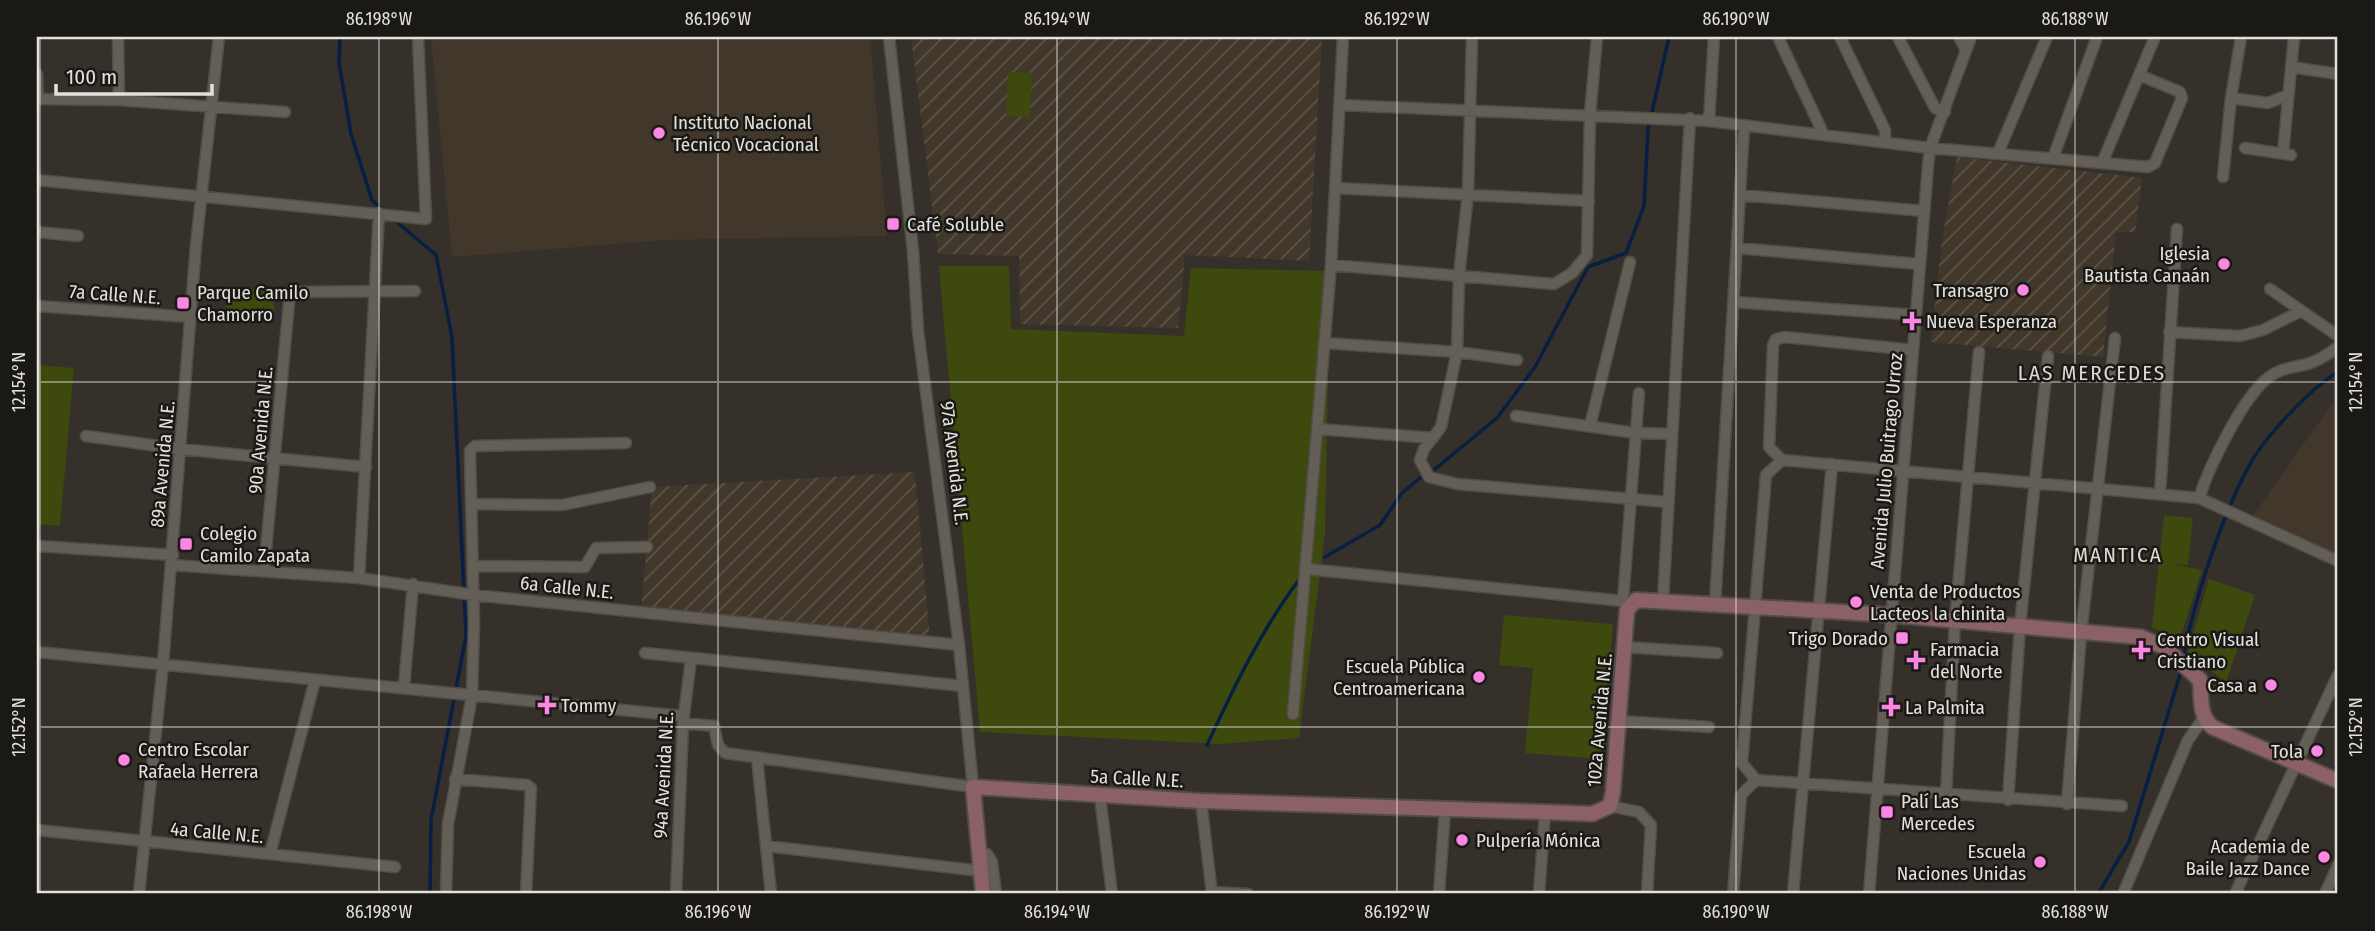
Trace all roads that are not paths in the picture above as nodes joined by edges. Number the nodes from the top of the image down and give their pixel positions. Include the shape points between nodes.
1 (118, 37) edge
2 (219, 37) edge
3 (418, 37) edge
4 (889, 37) edge
5 (1343, 37) edge
6 (1472, 37) edge
7 (1597, 37) edge
8 (1714, 37) edge
9 (1778, 37) edge
10 (1840, 37) edge
11 (1898, 37) edge
12 (1959, 37) edge
13 (1971, 37) edge
14 (2048, 37) edge
15 (2097, 37) edge
16 (2155, 37) edge
17 (2241, 37) edge
18 (2294, 37) edge
19 (1966, 50) junction
20 (2291, 67) junction
21 (37, 74) edge
22 (2338, 74) edge
23 (2139, 75) junction
24 (2288, 95) junction
25 (2231, 98) junction
26 (37, 99) edge
27 (119, 100) junction
28 (1340, 105) junction
29 (213, 106) junction
30 (1469, 110) junction
31 (285, 112) dead end
32 (1945, 112) junction
33 (1590, 114) junction
34 (1690, 118) junction
35 (1709, 121) junction
36 (1744, 127) junction
37 (1823, 133) junction
38 (1885, 141) junction
39 (1930, 148) junction
40 (2245, 148) dead end
41 (1998, 153) junction
42 (2053, 158) junction
43 (2102, 163) junction
44 (2223, 177) dead end
45 (37, 180) edge
46 (1336, 188) junction
47 (1468, 194) junction
48 (1740, 195) junction
49 (202, 196) junction
50 (1589, 201) junction
51 (1924, 211) junction
52 (379, 213) junction
53 (2177, 229) dead end
54 (37, 232) edge
55 (78, 236) dead end
56 (1737, 248) junction
57 (1630, 262) dead end
58 (1919, 264) junction
59 (1331, 265) junction
60 (1459, 276) junction
61 (2270, 289) dead end
62 (375, 290) junction
63 (415, 291) dead end
64 (1733, 302) junction
65 (37, 306) edge
66 (2301, 311) junction
67 (1916, 315) junction
68 (191, 317) junction
69 (2169, 332) junction
70 (2338, 336) edge
71 (2115, 338) dead end
72 (1324, 344) junction
73 (2338, 347) edge
74 (1913, 350) junction
75 (1457, 352) junction
76 (1979, 352) dead end
77 (2048, 356) dead end
78 (1517, 360) dead end
79 (1639, 393) dead end
80 (1516, 416) dead end
81 (1590, 426) junction
82 (1318, 429) junction
83 (1636, 433) junction
84 (1672, 434) junction
85 (86, 436) dead end
86 (1433, 438) junction
87 (626, 443) dead end
88 (180, 449) junction
89 (276, 458) junction
90 (1782, 460) junction
91 (1832, 464) junction
92 (366, 467) junction
93 (1901, 469) junction
94 (1968, 476) junction
95 (2033, 482) junction
96 (650, 487) dead end
97 (2099, 489) junction
98 (2160, 494) junction
99 (2199, 498) junction
100 (1630, 499) junction
101 (1668, 502) junction
102 (471, 504) junction
103 (37, 546) edge
104 (647, 547) dead end
105 (172, 560) junction
106 (2338, 561) edge
107 (473, 566) junction
108 (1307, 569) junction
109 (264, 571) junction
110 (359, 578) junction
111 (413, 584) junction
112 (474, 595) junction
113 (1663, 601) junction
114 (1627, 603) junction
115 (1715, 604) junction
116 (1754, 606) junction
117 (1818, 611) junction
118 (1892, 615) junction
119 (1955, 622) junction
120 (2020, 626) junction
121 (2081, 634) junction
122 (959, 645) junction
123 (1624, 647) junction
124 (37, 652) edge
125 (645, 653) dead end
126 (1717, 653) dead end
127 (691, 659) junction
128 (163, 664) junction
129 (2338, 675) edge
130 (315, 680) junction
131 (404, 687) junction
132 (963, 687) junction
133 (472, 696) junction
134 (1293, 714) dead end
135 (683, 719) junction
136 (2203, 719) junction
137 (1619, 721) junction
138 (1709, 727) dead end
139 (757, 758) junction
140 (2299, 764) junction
141 (455, 779) junction
142 (1756, 780) junction
143 (2338, 781) edge
144 (1804, 784) junction
145 (973, 787) junction
146 (1877, 789) junction
147 (1946, 794) junction
148 (1100, 796) junction
149 (2008, 800) junction
150 (1201, 801) junction
151 (2067, 804) junction
152 (1609, 806) junction
153 (2122, 806) dead end
154 (1445, 809) junction
155 (1545, 813) junction
156 (37, 830) edge
157 (147, 843) junction
158 (766, 846) junction
159 (980, 852) junction
160 (270, 854) junction
161 (2338, 865) edge
162 (395, 867) dead end
163 (981, 871) junction
164 (1212, 893) edge
165 (139, 894) edge
166 (446, 894) edge
167 (526, 894) edge
168 (676, 894) edge
169 (771, 894) edge
170 (983, 894) edge
171 (996, 894) edge
172 (1112, 894) edge
173 (1248, 894) edge
174 (1439, 894) edge
175 (1539, 894) edge
176 (1647, 894) edge
177 (1733, 894) edge
178 (1793, 894) edge
179 (1869, 894) edge
180 (2123, 894) edge
181 (2235, 894) edge
182 (2325, 894) edge

1 - 27 street
2 - 29 street, 89a Avenida N.E.
3 - 52 street via 426,219
4 - 122 street, 97a Avenida N.E. via 918,331
5 - 28 street
6 - 30 street
7 - 33 street
8 - 35 street
9 - 37 street
10 - 38 street via 1885,130
11 - 32 street via 1935,108
12 - 19 street
13 - 19 street, Avenida Julio Buitrago Urroz
14 - 41 street
15 - 42 street
16 - 23 street
17 - 25 street
18 - 20 street
19 - 32 street, Avenida Julio Buitrago Urroz
20 - 22 street
20 - 24 street
21 - 26 street
23 - 43 street
23 - 43 street via 2180,92 2181,101 2155,163 2141,167
24 - 25 street via 2268,103
24 - 40 street via 2287,154
25 - 44 street
26 - 27 street
27 - 29 street
28 - 30 street
28 - 46 street
29 - 31 street
29 - 49 street, 89a Avenida N.E.
30 - 33 street
30 - 47 street
32 - 39 street, Avenida Julio Buitrago Urroz
33 - 34 street
33 - 50 street
34 - 35 street
34 - 84 street
35 - 36 street
36 - 37 street
36 - 48 street
37 - 38 street
38 - 39 street
39 - 41 street
39 - 51 street, Avenida Julio Buitrago Urroz
41 - 42 street
42 - 43 street
45 - 49 street
46 - 47 street
46 - 59 street
47 - 50 street
47 - 60 street
48 - 51 street
48 - 56 street
49 - 52 street
49 - 68 street, 89a Avenida N.E.
50 - 60 street via 1587,255 1572,273 1554,284
51 - 58 street, Avenida Julio Buitrago Urroz
52 - 62 street
53 - 69 street
54 - 55 street
56 - 58 street
56 - 64 street
57 - 81 street
58 - 67 street, Avenida Julio Buitrago Urroz
59 - 60 street
59 - 72 street
60 - 75 street
61 - 66 street
62 - 63 street
62 - 89 street, 90a Avenida N.E. via 290,292
62 - 92 street
64 - 67 street
64 - 115 street
65 - 68 street, 7a Calle N.E.
66 - 69 street via 2240,336
66 - 70 street
67 - 74 street, Avenida Julio Buitrago Urroz
68 - 88 street, 89a Avenida N.E.
69 - 98 street
71 - 97 street
72 - 75 street
72 - 82 street
73 - 99 street via 2310,363 2286,367 2268,377 2234,426
74 - 90 street via 1776,339 1769,447
74 - 93 street, Avenida Julio Buitrago Urroz
75 - 78 street
75 - 86 street via 1441,427
76 - 94 street
77 - 95 street
79 - 83 street
80 - 81 street
81 - 83 street
82 - 86 street
82 - 108 street
83 - 84 street
83 - 100 street
84 - 101 street
85 - 88 street
86 - 100 street via 1420,460 1429,477 1438,481
87 - 102 street via 474,447 470,451
88 - 89 street
88 - 105 street, 89a Avenida N.E.
89 - 92 street
89 - 109 street, 90a Avenida N.E.
90 - 91 street
90 - 116 street via 1766,475
91 - 93 street
91 - 117 street
92 - 110 street
93 - 94 street
93 - 118 street, Avenida Julio Buitrago Urroz
94 - 95 street
94 - 119 street
95 - 97 street
95 - 120 street
96 - 102 street via 599,495 582,503
97 - 98 street
97 - 121 street
98 - 99 street
99 - 106 street
100 - 101 street
100 - 114 street
101 - 113 street
102 - 107 street
103 - 105 street, 6a Calle N.E.
104 - 107 street via 596,548 585,567
105 - 109 street, 6a Calle N.E.
105 - 128 street, 89a Avenida N.E.
107 - 112 street
108 - 114 street
108 - 134 street
109 - 110 street, 6a Calle N.E.
110 - 111 street, 6a Calle N.E.
111 - 112 street, 6a Calle N.E.
111 - 131 street
112 - 122 street, 6a Calle N.E.
112 - 133 street
113 - 114 street
113 - 115 street
114 - 123 street, 102a Avenida N.E.
115 - 116 street
116 - 117 street
116 - 142 street via 1742,763
117 - 118 street
117 - 144 street
118 - 119 street
118 - 146 street, Avenida Julio Buitrago Urroz
119 - 120 street
119 - 147 street
120 - 121 street
120 - 149 street
121 - 136 street via 2141,637 2178,658 2200,680
121 - 151 street
122 - 132 street, 97a Avenida N.E.
123 - 126 street
123 - 137 street, 102a Avenida N.E.
124 - 128 street
125 - 127 street
127 - 132 street
127 - 135 street, 94a Avenida N.E.
128 - 130 street
128 - 157 street, 89a Avenida N.E.
129 - 140 street
130 - 131 street
130 - 160 street
131 - 133 street
132 - 145 street, 97a Avenida N.E.
133 - 135 street
133 - 141 street
135 - 139 street, 5a Calle N.E. via 714,726 722,751
135 - 168 street, 94a Avenida N.E.
136 - 140 street via 2237,739
136 - 180 street via 2188,740
137 - 138 street
137 - 152 street, 102a Avenida N.E.
139 - 145 street, 5a Calle N.E.
139 - 158 street
140 - 143 street
140 - 181 street
141 - 166 street
141 - 167 street via 531,788
142 - 144 street
142 - 177 street via 1741,795
144 - 146 street
144 - 178 street
145 - 148 street, 5a Calle N.E.
145 - 159 street, 97a Avenida N.E.
146 - 147 street
146 - 179 street, Avenida Julio Buitrago Urroz
147 - 149 street
148 - 150 street, 5a Calle N.E.
148 - 172 street
149 - 151 street
150 - 154 street, 5a Calle N.E.
150 - 164 street
151 - 153 street
152 - 155 street, 5a Calle N.E. via 1592,814
152 - 176 street, 102a Avenida N.E. via 1639,812 1651,825
154 - 155 street, 5a Calle N.E.
154 - 174 street
155 - 175 street
156 - 157 street, 4a Calle N.E.
157 - 160 street, 4a Calle N.E.
157 - 165 street, 89a Avenida N.E.
158 - 163 street
158 - 169 street
159 - 163 street, 97a Avenida N.E.
159 - 171 street via 992,862
160 - 162 street, 4a Calle N.E.
161 - 182 street
163 - 170 street, 97a Avenida N.E.
164 - 173 street

